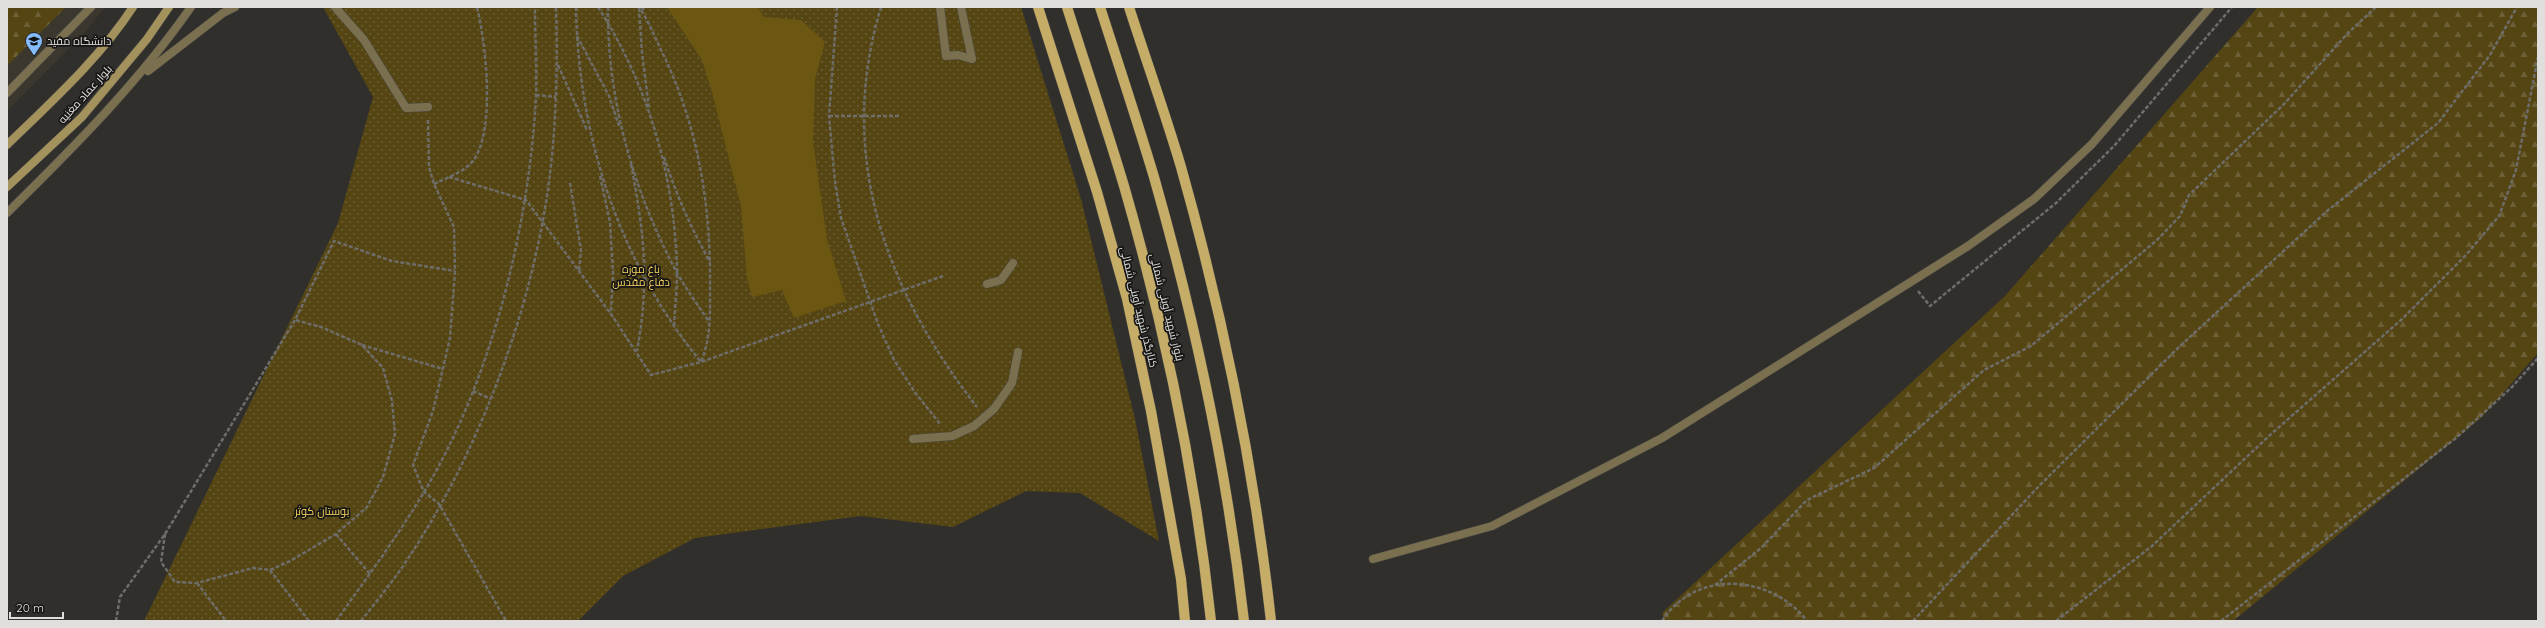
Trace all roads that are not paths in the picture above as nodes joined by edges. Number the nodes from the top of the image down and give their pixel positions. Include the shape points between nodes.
1 (91, 7) edge
2 (133, 7) edge
3 (169, 7) edge
4 (191, 7) edge
5 (236, 7) edge
6 (335, 7) edge
7 (940, 7) edge
8 (961, 7) edge
9 (1038, 7) edge
10 (1067, 7) edge
11 (1100, 7) edge
12 (1129, 7) edge
13 (2210, 7) edge
14 (131, 84) junction
15 (7, 93) edge
16 (428, 108) road end
17 (7, 145) edge
18 (7, 187) edge
19 (7, 213) edge
20 (1013, 263) dead end
21 (987, 284) dead end
22 (1018, 352) dead end
23 (913, 439) dead end
24 (1373, 559) dead end
25 (1185, 621) edge
26 (1212, 621) edge
27 (1244, 621) edge
28 (1271, 621) edge

1 - 15 lane
2 - 17 main road, بلوار عماد مغنیه via 124,21 60,94
3 - 18 main road, بلوار عماد مغنیه via 147,39 82,117
4 - 14 lane via 164,46
5 - 14 lane via 223,13
6 - 16 lane via 364,40 406,108
7 - 8 lane via 946,56 958,55 972,59
9 - 25 main road, کنارگذر شهید آوینی شمالی via 1097,192 1127,299 1151,411 1181,579
10 - 26 main road, بلوار شهید آوینی شمالی via 1123,185 1152,293 1178,404
11 - 27 main road, بلوار شهید آوینی شمالی via 1154,176 1183,286 1208,396 1238,569
12 - 28 main road via 1180,166 1211,280 1236,389
13 - 24 lane via 2092,144 2034,199 1968,246 1662,438 1492,526
14 - 19 lane via 97,124
20 - 21 lane via 1001,280
22 - 23 lane via 1012,383 994,409 985,417 974,426 952,436

